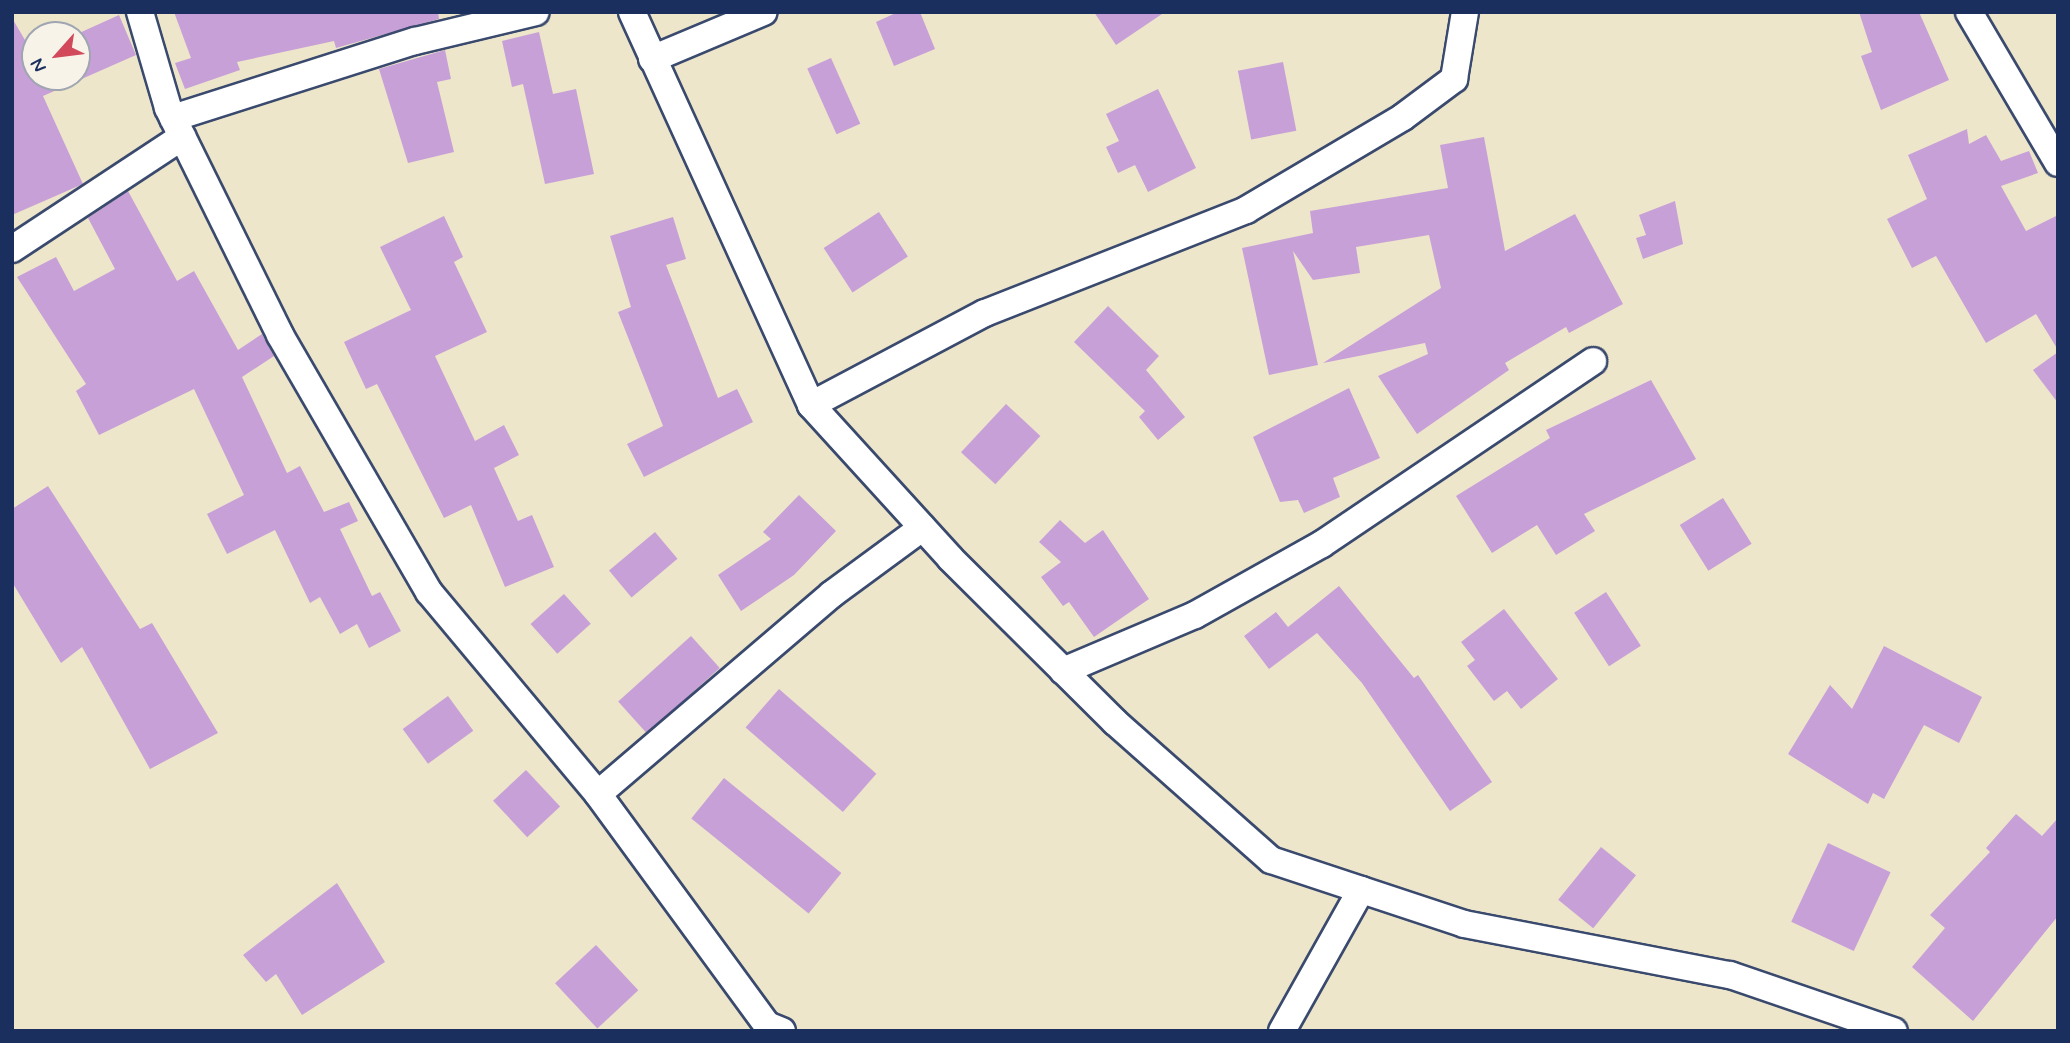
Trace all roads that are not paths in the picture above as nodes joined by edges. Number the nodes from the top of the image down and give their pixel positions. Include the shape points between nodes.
1 (140, 12) edge
2 (536, 12) edge
3 (632, 12) edge
4 (764, 12) edge
5 (1465, 12) edge
6 (1969, 12) edge
7 (652, 59) junction
8 (178, 127) junction
9 (2058, 163) edge
10 (12, 249) edge
11 (1593, 361) dead end
12 (811, 405) junction
13 (922, 528) junction
14 (1063, 671) junction
15 (598, 794) junction
16 (1361, 890) junction
17 (782, 1031) edge
18 (1282, 1031) edge
19 (1894, 1031) edge

1 - 8 street
2 - 8 street via 415,41
3 - 7 street
4 - 7 street
5 - 12 street via 1454,79 1403,117 1246,210 985,313
6 - 9 street
7 - 12 street
8 - 10 street
8 - 15 street via 280,335 429,592
11 - 14 street via 1322,544 1195,615
12 - 13 street
13 - 14 street
13 - 15 street via 832,594
14 - 16 street via 1271,860
15 - 17 street via 767,1025
16 - 18 street
16 - 19 street via 1464,924 1730,975

